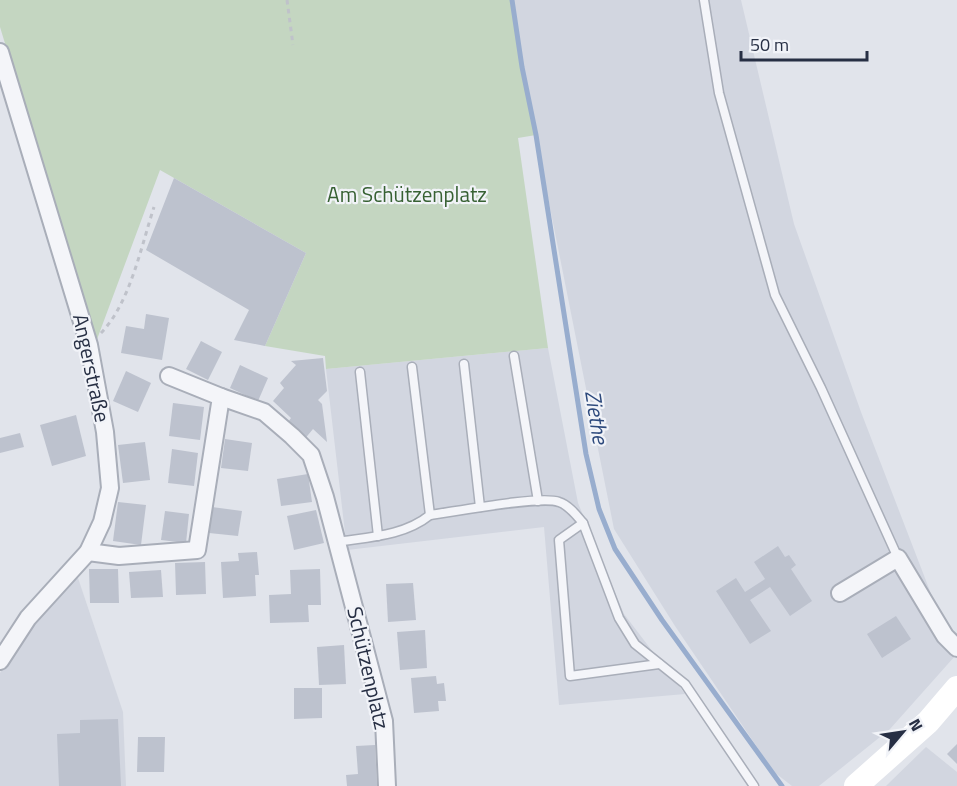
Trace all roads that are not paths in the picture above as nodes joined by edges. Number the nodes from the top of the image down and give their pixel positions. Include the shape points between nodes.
1 (704, 0) edge
2 (0, 52) edge
3 (514, 356) dead end
4 (464, 364) dead end
5 (412, 367) dead end
6 (360, 372) dead end
7 (169, 376) dead end
8 (221, 398) junction
9 (538, 501) junction
10 (480, 507) junction
11 (430, 515) junction
12 (583, 524) junction
13 (378, 536) junction
14 (338, 547) junction
15 (88, 552) junction
16 (898, 558) junction
17 (840, 592) dead end
18 (957, 648) edge
19 (0, 661) edge
20 (659, 664) junction
21 (957, 688) edge
22 (387, 786) edge
23 (754, 786) edge
24 (856, 786) edge

1 - 16 lane via 719,93 776,296
2 - 15 street, Angerstraße via 89,345 105,432 110,488 102,522
3 - 9 lane
4 - 10 lane
5 - 11 lane
6 - 13 lane
7 - 8 street, Schützenplatz
8 - 14 street, Schützenplatz via 264,412 311,455
8 - 15 street via 197,550 119,556
9 - 10 lane
9 - 12 lane via 559,501
10 - 11 lane
11 - 13 lane via 418,525
12 - 20 lane via 619,618 635,644
12 - 20 lane via 559,540 570,676
13 - 14 lane
14 - 22 street, Schützenplatz via 384,721
15 - 19 street, Angerstraße via 28,618
16 - 17 street
16 - 18 street via 945,636
20 - 23 lane via 685,684
21 - 24 street via 928,722

